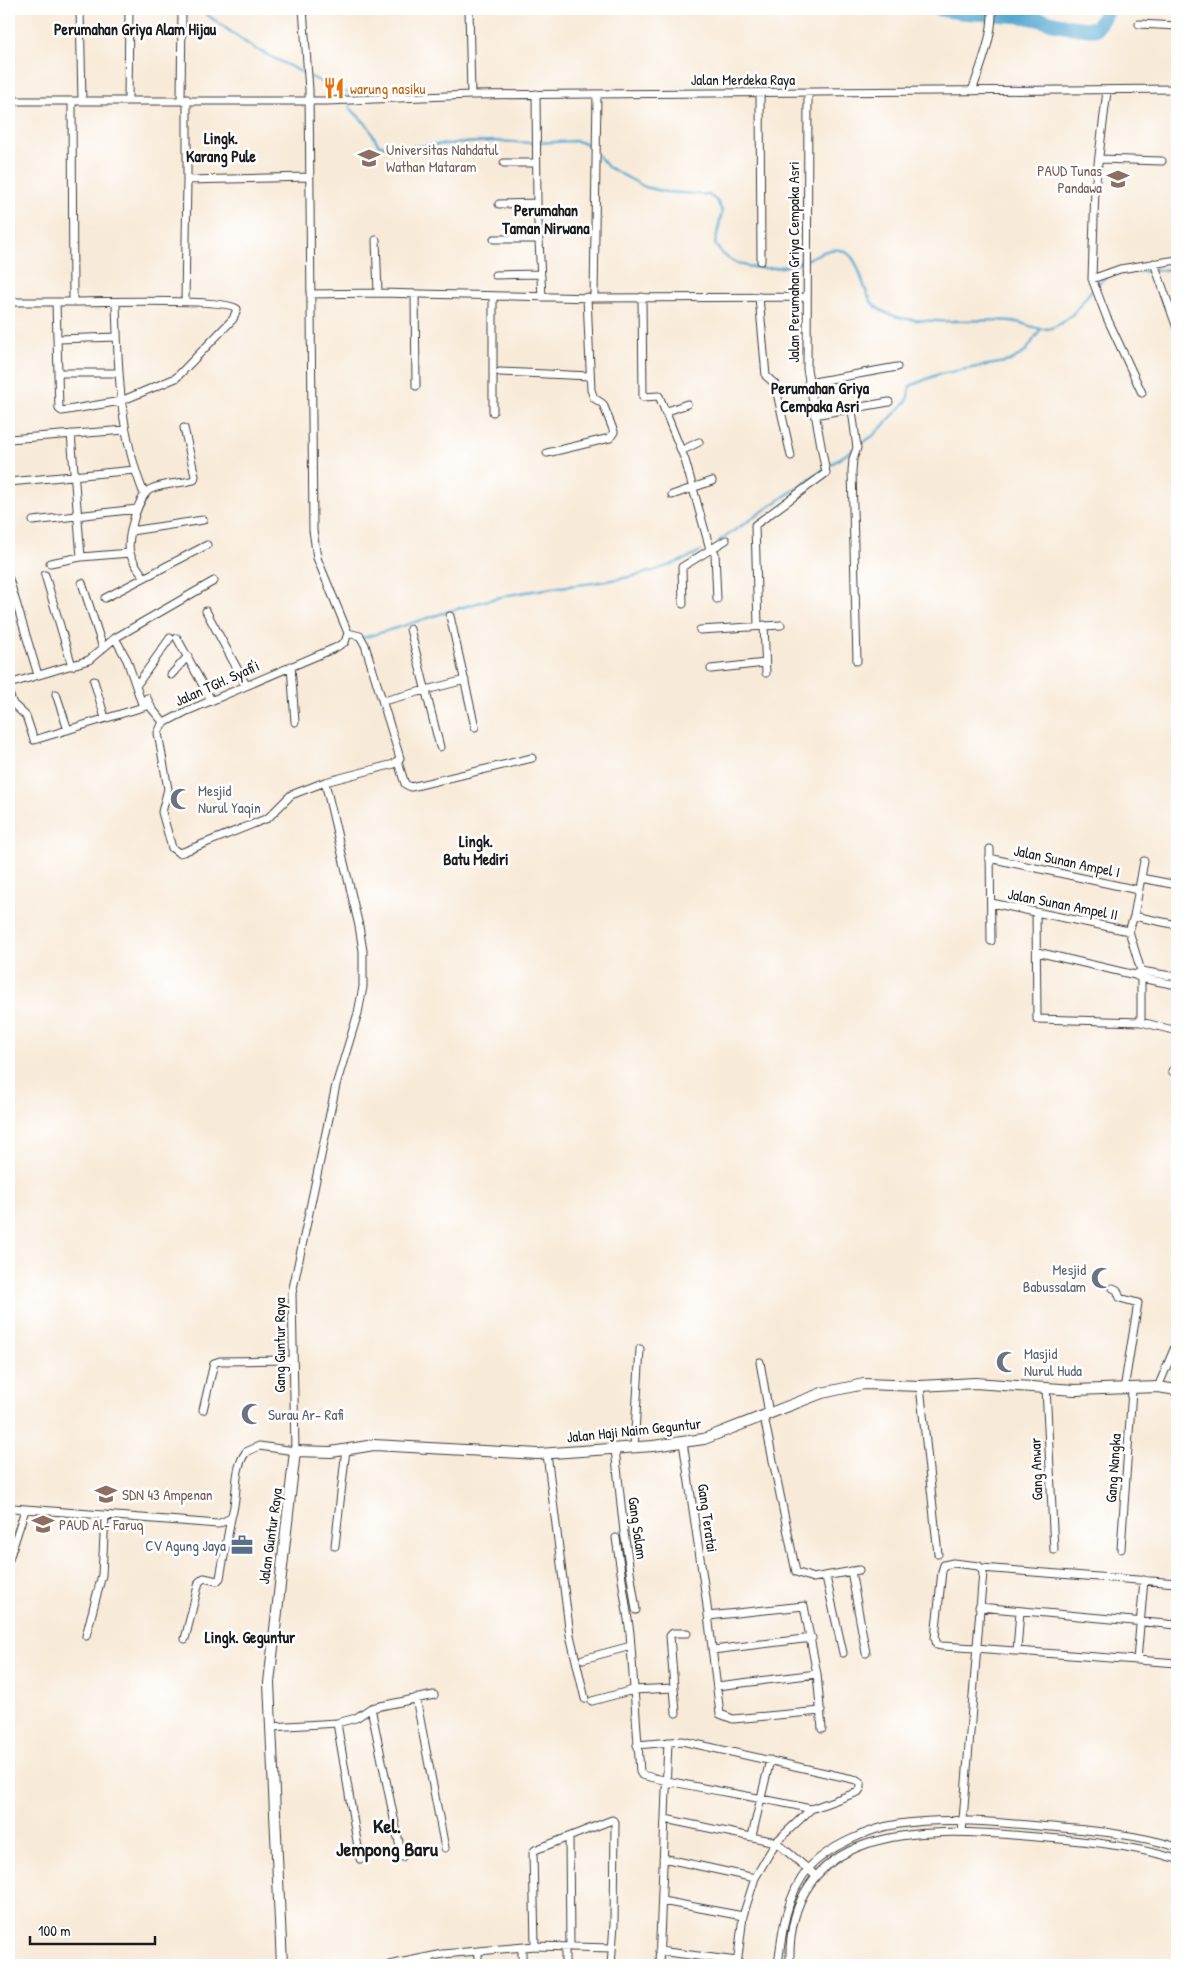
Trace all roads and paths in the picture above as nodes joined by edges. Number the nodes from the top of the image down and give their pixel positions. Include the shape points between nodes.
1 (80, 9) edge
2 (129, 9) edge
3 (182, 9) edge
4 (303, 9) edge
5 (469, 9) edge
6 (992, 9) edge
7 (1139, 24) dead end
8 (1177, 26) edge
9 (1177, 89) edge
10 (972, 91) junction
11 (1107, 91) junction
12 (808, 92) junction
13 (760, 93) junction
14 (536, 94) junction
15 (597, 94) junction
16 (471, 95) junction
17 (128, 100) junction
18 (184, 100) junction
19 (309, 100) junction
20 (9, 101) edge
21 (72, 101) junction
22 (82, 101) junction
23 (1099, 159) junction
24 (1162, 161) dead end
25 (504, 163) dead end
26 (536, 163) junction
27 (309, 177) junction
28 (187, 180) junction
29 (537, 203) junction
30 (499, 204) dead end
31 (494, 239) dead end
32 (538, 239) junction
33 (376, 240) dead end
34 (1177, 260) edge
35 (760, 261) dead end
36 (1155, 267) junction
37 (540, 274) junction
38 (495, 276) dead end
39 (1092, 280) junction
40 (378, 293) junction
41 (310, 294) junction
42 (416, 295) junction
43 (493, 296) junction
44 (542, 297) junction
45 (590, 297) junction
46 (642, 297) junction
47 (759, 297) junction
48 (806, 297) junction
49 (185, 301) junction
50 (9, 302) edge
51 (56, 302) junction
52 (74, 302) junction
53 (116, 303) junction
54 (1177, 328) edge
55 (117, 338) junction
56 (58, 339) junction
57 (897, 367) dead end
58 (500, 372) dead end
59 (59, 373) junction
60 (117, 373) junction
61 (590, 376) junction
62 (808, 383) junction
63 (416, 386) dead end
64 (1142, 393) dead end
65 (120, 402) junction
66 (889, 402) dead end
67 (687, 404) dead end
68 (852, 410) junction
69 (492, 412) dead end
70 (665, 412) junction
71 (814, 416) junction
72 (184, 428) dead end
73 (126, 430) junction
74 (71, 434) junction
75 (9, 439) edge
76 (699, 442) dead end
77 (681, 451) junction
78 (547, 453) dead end
79 (791, 456) dead end
80 (135, 470) junction
81 (74, 476) junction
82 (712, 481) dead end
83 (9, 482) edge
84 (693, 488) junction
85 (144, 494) junction
86 (672, 495) dead end
87 (137, 510) junction
88 (79, 516) junction
89 (203, 520) dead end
90 (33, 521) dead end
91 (131, 531) junction
92 (726, 540) dead end
93 (207, 545) dead end
94 (710, 549) junction
95 (130, 553) junction
96 (81, 557) junction
97 (50, 564) dead end
98 (45, 575) dead end
99 (144, 577) junction
100 (9, 579) edge
101 (214, 581) dead end
102 (82, 583) dead end
103 (105, 598) dead end
104 (717, 599) dead end
105 (684, 604) dead end
106 (206, 611) dead end
107 (450, 616) dead end
108 (781, 625) dead end
109 (761, 626) junction
110 (410, 629) dead end
111 (700, 630) dead end
112 (348, 633) junction
113 (115, 638) junction
114 (103, 648) junction
115 (188, 656) junction
116 (857, 662) dead end
117 (765, 663) junction
118 (72, 666) junction
119 (291, 666) junction
120 (711, 669) dead end
121 (766, 673) dead end
122 (38, 675) junction
123 (171, 675) dead end
124 (465, 680) junction
125 (94, 681) dead end
126 (9, 684) edge
127 (246, 685) junction
128 (136, 686) junction
129 (426, 690) junction
130 (9, 694) edge
131 (56, 694) dead end
132 (211, 700) junction
133 (383, 701) junction
134 (147, 703) junction
135 (105, 718) junction
136 (295, 722) dead end
137 (164, 723) junction
138 (475, 727) dead end
139 (68, 730) junction
140 (440, 747) dead end
141 (532, 758) dead end
142 (398, 762) junction
143 (325, 782) junction
144 (990, 849) dead end
145 (989, 858) junction
146 (1144, 861) dead end
147 (1140, 878) junction
148 (1177, 885) edge
149 (1138, 890) junction
150 (991, 903) junction
151 (1036, 913) junction
152 (1134, 916) junction
153 (1177, 925) edge
154 (1128, 931) junction
155 (991, 941) dead end
156 (1037, 952) junction
157 (1139, 975) junction
158 (1177, 977) edge
159 (1177, 985) edge
160 (1141, 1022) junction
161 (1177, 1030) edge
162 (1113, 1288) dead end
163 (1177, 1342) edge
164 (640, 1349) dead end
165 (292, 1360) junction
166 (760, 1362) dead end
167 (920, 1386) junction
168 (1046, 1387) junction
169 (1158, 1387) junction
170 (1128, 1389) junction
171 (1177, 1390) edge
172 (203, 1410) dead end
173 (767, 1412) junction
174 (683, 1442) junction
175 (634, 1444) junction
176 (295, 1446) junction
177 (346, 1449) junction
178 (614, 1449) junction
179 (547, 1454) junction
180 (13, 1508) dead end
181 (25, 1510) junction
182 (105, 1515) junction
183 (231, 1518) junction
184 (616, 1538) dead end
185 (336, 1546) dead end
186 (1121, 1549) dead end
187 (1054, 1550) dead end
188 (938, 1554) dead end
189 (9, 1559) edge
190 (981, 1568) junction
191 (859, 1570) dead end
192 (851, 1571) junction
193 (826, 1577) junction
194 (1144, 1580) junction
195 (1177, 1583) edge
196 (980, 1607) junction
197 (636, 1610) dead end
198 (1020, 1611) junction
199 (708, 1616) junction
200 (1141, 1621) junction
201 (1177, 1625) edge
202 (688, 1633) dead end
203 (86, 1636) dead end
204 (812, 1638) junction
205 (185, 1639) dead end
206 (630, 1646) junction
207 (975, 1648) junction
208 (713, 1650) junction
209 (1017, 1651) junction
210 (843, 1653) dead end
211 (866, 1653) dead end
212 (583, 1659) dead end
213 (1137, 1660) junction
214 (1177, 1663) edge
215 (818, 1674) junction
216 (717, 1686) junction
217 (674, 1688) junction
218 (634, 1690) junction
219 (434, 1694) dead end
220 (416, 1698) junction
221 (371, 1708) junction
222 (821, 1711) junction
223 (676, 1713) dead end
224 (337, 1723) junction
225 (271, 1727) junction
226 (822, 1729) dead end
227 (668, 1742) junction
228 (637, 1745) junction
229 (770, 1760) junction
230 (667, 1781) junction
231 (761, 1798) junction
232 (811, 1809) junction
233 (665, 1820) junction
234 (962, 1821) junction
235 (962, 1832) junction
236 (1118, 1834) junction
237 (752, 1836) junction
238 (569, 1837) junction
239 (776, 1842) junction
240 (1117, 1844) junction
241 (446, 1848) dead end
242 (1177, 1848) edge
243 (402, 1857) dead end
244 (663, 1858) junction
245 (360, 1859) dead end
246 (1177, 1859) edge
247 (808, 1870) junction
248 (816, 1876) junction
249 (755, 1878) junction
250 (662, 1902) junction
251 (743, 1916) junction
252 (534, 1946) junction
253 (568, 1947) junction
254 (522, 1948) junction
255 (612, 1948) junction
256 (478, 1951) junction
257 (659, 1951) junction
258 (429, 1957) junction
259 (737, 1963) edge
260 (282, 1965) edge
261 (389, 1965) edge
262 (430, 1965) edge
263 (478, 1965) edge
264 (522, 1965) edge
265 (565, 1965) edge
266 (611, 1965) edge
267 (659, 1965) edge
268 (778, 1965) edge
269 (790, 1965) edge

1 - 22 street
2 - 17 street
3 - 18 street
4 - 19 street
5 - 16 street
6 - 10 street via 984,54
7 - 8 street
9 - 11 street, Jalan Merdeka Raya
10 - 11 street, Jalan Merdeka Raya
10 - 12 street, Jalan Merdeka Raya
11 - 23 street
12 - 13 street, Jalan Merdeka Raya
12 - 48 street, Jalan Perumahan Griya Cempaka Asri
13 - 15 street, Jalan Merdeka Raya
13 - 35 street
14 - 15 street, Jalan Merdeka Raya
14 - 16 street, Jalan Merdeka Raya
14 - 26 street
15 - 45 street
16 - 19 street, Jalan Merdeka Raya
17 - 18 street, Jalan Merdeka Raya
17 - 22 street, Jalan Merdeka Raya
18 - 19 street, Jalan Merdeka Raya
18 - 28 street
19 - 27 street
20 - 21 street, Jalan Merdeka Raya
21 - 22 street, Jalan Merdeka Raya
21 - 52 street
23 - 24 street
23 - 39 street
25 - 26 street
26 - 29 street
27 - 28 street
27 - 41 street
28 - 49 street
29 - 30 street
29 - 32 street
31 - 32 street
32 - 37 street
33 - 40 street
34 - 36 street
36 - 39 street via 1120,269
36 - 54 street
37 - 38 street
37 - 44 street
39 - 64 street
40 - 41 street
40 - 42 street
41 - 112 street via 313,539 317,558
42 - 43 street
42 - 63 street
43 - 44 street
43 - 69 street
44 - 45 street
45 - 46 street
45 - 61 street
46 - 47 street
46 - 70 street via 643,397 659,396
47 - 48 street
47 - 79 street via 766,376 775,384
48 - 62 street, Jalan Perumahan Griya Cempaka Asri
49 - 53 street
49 - 65 street via 233,305 237,309 233,319 182,374
50 - 51 street
51 - 52 street
51 - 56 street
52 - 53 street
53 - 55 street
55 - 56 street
55 - 60 street
56 - 59 street
57 - 62 street
58 - 61 street
59 - 60 street
59 - 65 street via 60,410
60 - 65 street
61 - 78 street via 593,397 603,404 612,435
62 - 71 street, Jalan Perumahan Griya Cempaka Asri
65 - 73 street
66 - 68 street
67 - 70 street
68 - 71 street
68 - 116 street via 857,445 852,461
70 - 77 street
71 - 109 street, Jalan Perumahan Griya Cempaka Asri via 826,473 755,525
72 - 85 street via 194,480 156,487
73 - 74 street
73 - 80 street
74 - 75 street
74 - 81 street
76 - 77 street
77 - 84 street
80 - 81 street
80 - 85 street
81 - 83 street
81 - 88 street
82 - 84 street
84 - 86 street
84 - 94 street
85 - 87 street
87 - 88 street
87 - 91 street
88 - 90 street
88 - 96 street
89 - 91 street
91 - 95 street
92 - 94 street
93 - 99 street
94 - 104 street via 715,553
94 - 105 street via 682,567
95 - 96 street
95 - 99 street
96 - 97 street
98 - 118 street
99 - 103 street
100 - 122 street
101 - 113 street
102 - 114 street
106 - 127 street
107 - 124 street
108 - 109 street
109 - 111 street
109 - 117 street
110 - 129 street
112 - 119 street, Jalan TGH. Syafi'i via 342,645
112 - 133 street via 362,639
113 - 114 street
113 - 128 street
114 - 118 street via 90,660
115 - 123 street
115 - 128 street via 174,638
115 - 132 street
117 - 120 street
117 - 121 street
118 - 122 street
119 - 127 street, Jalan TGH. Syafi'i
119 - 136 street
122 - 126 street
124 - 129 street
124 - 138 street
125 - 135 street
127 - 132 street, Jalan TGH. Syafi'i
128 - 134 street
129 - 133 street
129 - 140 street
130 - 139 street via 26,716 34,740
131 - 139 street
132 - 137 street, Jalan TGH. Syafi'i
133 - 142 street via 400,754
134 - 135 street
134 - 137 street
135 - 139 street
137 - 143 street, Jalan TGH. Syafi'i via 158,733 168,784 163,816 172,848 179,853 268,818 291,795
141 - 142 street via 411,787 405,784
142 - 143 street
143 - 165 street, Gang Guntur Raya via 362,948 363,987 335,1088 292,1293
144 - 145 street, Jalan Sunan Ampel II
145 - 149 street, Jalan Sunan Ampel I
145 - 150 street, Jalan Sunan Ampel II
146 - 147 street
147 - 148 street
147 - 149 street
149 - 152 street
150 - 151 street, Jalan Sunan Ampel II
150 - 155 street, Jalan Sunan Ampel II
151 - 154 street, Jalan Sunan Ampel II
151 - 156 street
152 - 153 street
152 - 154 street
154 - 157 street
156 - 157 street
156 - 160 street via 1036,1019
157 - 158 street
157 - 159 street
157 - 160 street
160 - 161 street
162 - 170 street, Gang Nangka via 1120,1298 1138,1303
163 - 169 street
164 - 175 street
165 - 172 street via 214,1363
165 - 176 street, Gang Guntur Raya
166 - 173 street
167 - 168 street, Jalan Haji Naim Geguntur via 998,1384
167 - 173 street, Jalan Haji Naim Geguntur via 853,1385
167 - 188 street
168 - 170 street, Jalan Haji Naim Geguntur
168 - 187 street, Gang Anwar
169 - 170 street, Jalan Haji Naim Geguntur
169 - 171 street, Jalan Haji Naim Geguntur
170 - 186 street, Gang Nangka
173 - 174 street, Jalan Haji Naim Geguntur via 704,1439
173 - 193 street via 796,1572 813,1578
174 - 175 street, Jalan Haji Naim Geguntur
174 - 199 street, Gang Teratai
175 - 178 street, Jalan Haji Naim Geguntur
176 - 177 street, Jalan Haji Naim Geguntur via 331,1452
176 - 183 street via 259,1446 246,1452 239,1466
176 - 225 street, Jalan Guntur Raya via 269,1688
177 - 179 street, Jalan Haji Naim Geguntur via 374,1445
177 - 185 street
178 - 179 street, Jalan Haji Naim Geguntur
178 - 197 street, Gang Salam
179 - 218 street via 571,1638 588,1700
180 - 181 street
181 - 182 street
181 - 189 street
182 - 183 street via 218,1524
182 - 203 street via 102,1575
183 - 205 street via 220,1578 217,1581 204,1578 199,1582
184 - 206 street
190 - 194 street
190 - 196 street
190 - 207 street via 952,1563 942,1567 935,1638 937,1645
191 - 192 street
192 - 193 street
192 - 211 street
193 - 210 street
194 - 195 street
194 - 200 street
196 - 198 street
196 - 207 street
198 - 200 street
198 - 209 street
199 - 204 street via 804,1606
199 - 208 street, Gang Teratai
200 - 201 street
200 - 213 street
202 - 217 street via 671,1634
204 - 208 street
204 - 215 street
206 - 212 street
206 - 218 street
207 - 209 street
207 - 234 street
208 - 216 street, Gang Teratai
209 - 213 street
213 - 214 street
215 - 216 street
215 - 222 street
216 - 222 street, Gang Teratai via 720,1714 733,1719
217 - 218 street
217 - 223 street
218 - 228 street
219 - 220 street
220 - 221 street
220 - 241 street
221 - 224 street via 356,1718
221 - 243 street
222 - 226 street
224 - 225 street
224 - 245 street
225 - 260 street, Jalan Guntur Raya
227 - 228 street
227 - 229 street via 682,1741
227 - 230 street
228 - 230 street via 642,1775
229 - 231 street
229 - 232 street via 861,1783 858,1792
230 - 231 street
230 - 233 street
231 - 232 street
231 - 237 street
232 - 239 street
233 - 237 street
233 - 244 street
234 - 235 street
234 - 236 street
234 - 247 street via 897,1824 875,1830 846,1841 823,1855
235 - 240 street
235 - 248 street via 880,1838 850,1850
236 - 240 street
236 - 242 street
237 - 239 street
238 - 252 street via 536,1849 534,1854
238 - 253 street
238 - 255 street via 614,1822
239 - 247 street
239 - 249 street
240 - 246 street
244 - 249 street
244 - 250 street
247 - 248 street
247 - 268 street via 790,1900
248 - 269 street via 793,1925
249 - 251 street
250 - 251 street
250 - 257 street
251 - 259 street
252 - 253 street
252 - 254 street
253 - 255 street
253 - 265 street
254 - 256 street
254 - 264 street
255 - 266 street
256 - 258 street
256 - 263 street
257 - 259 street
257 - 267 street
258 - 261 street
258 - 262 street

